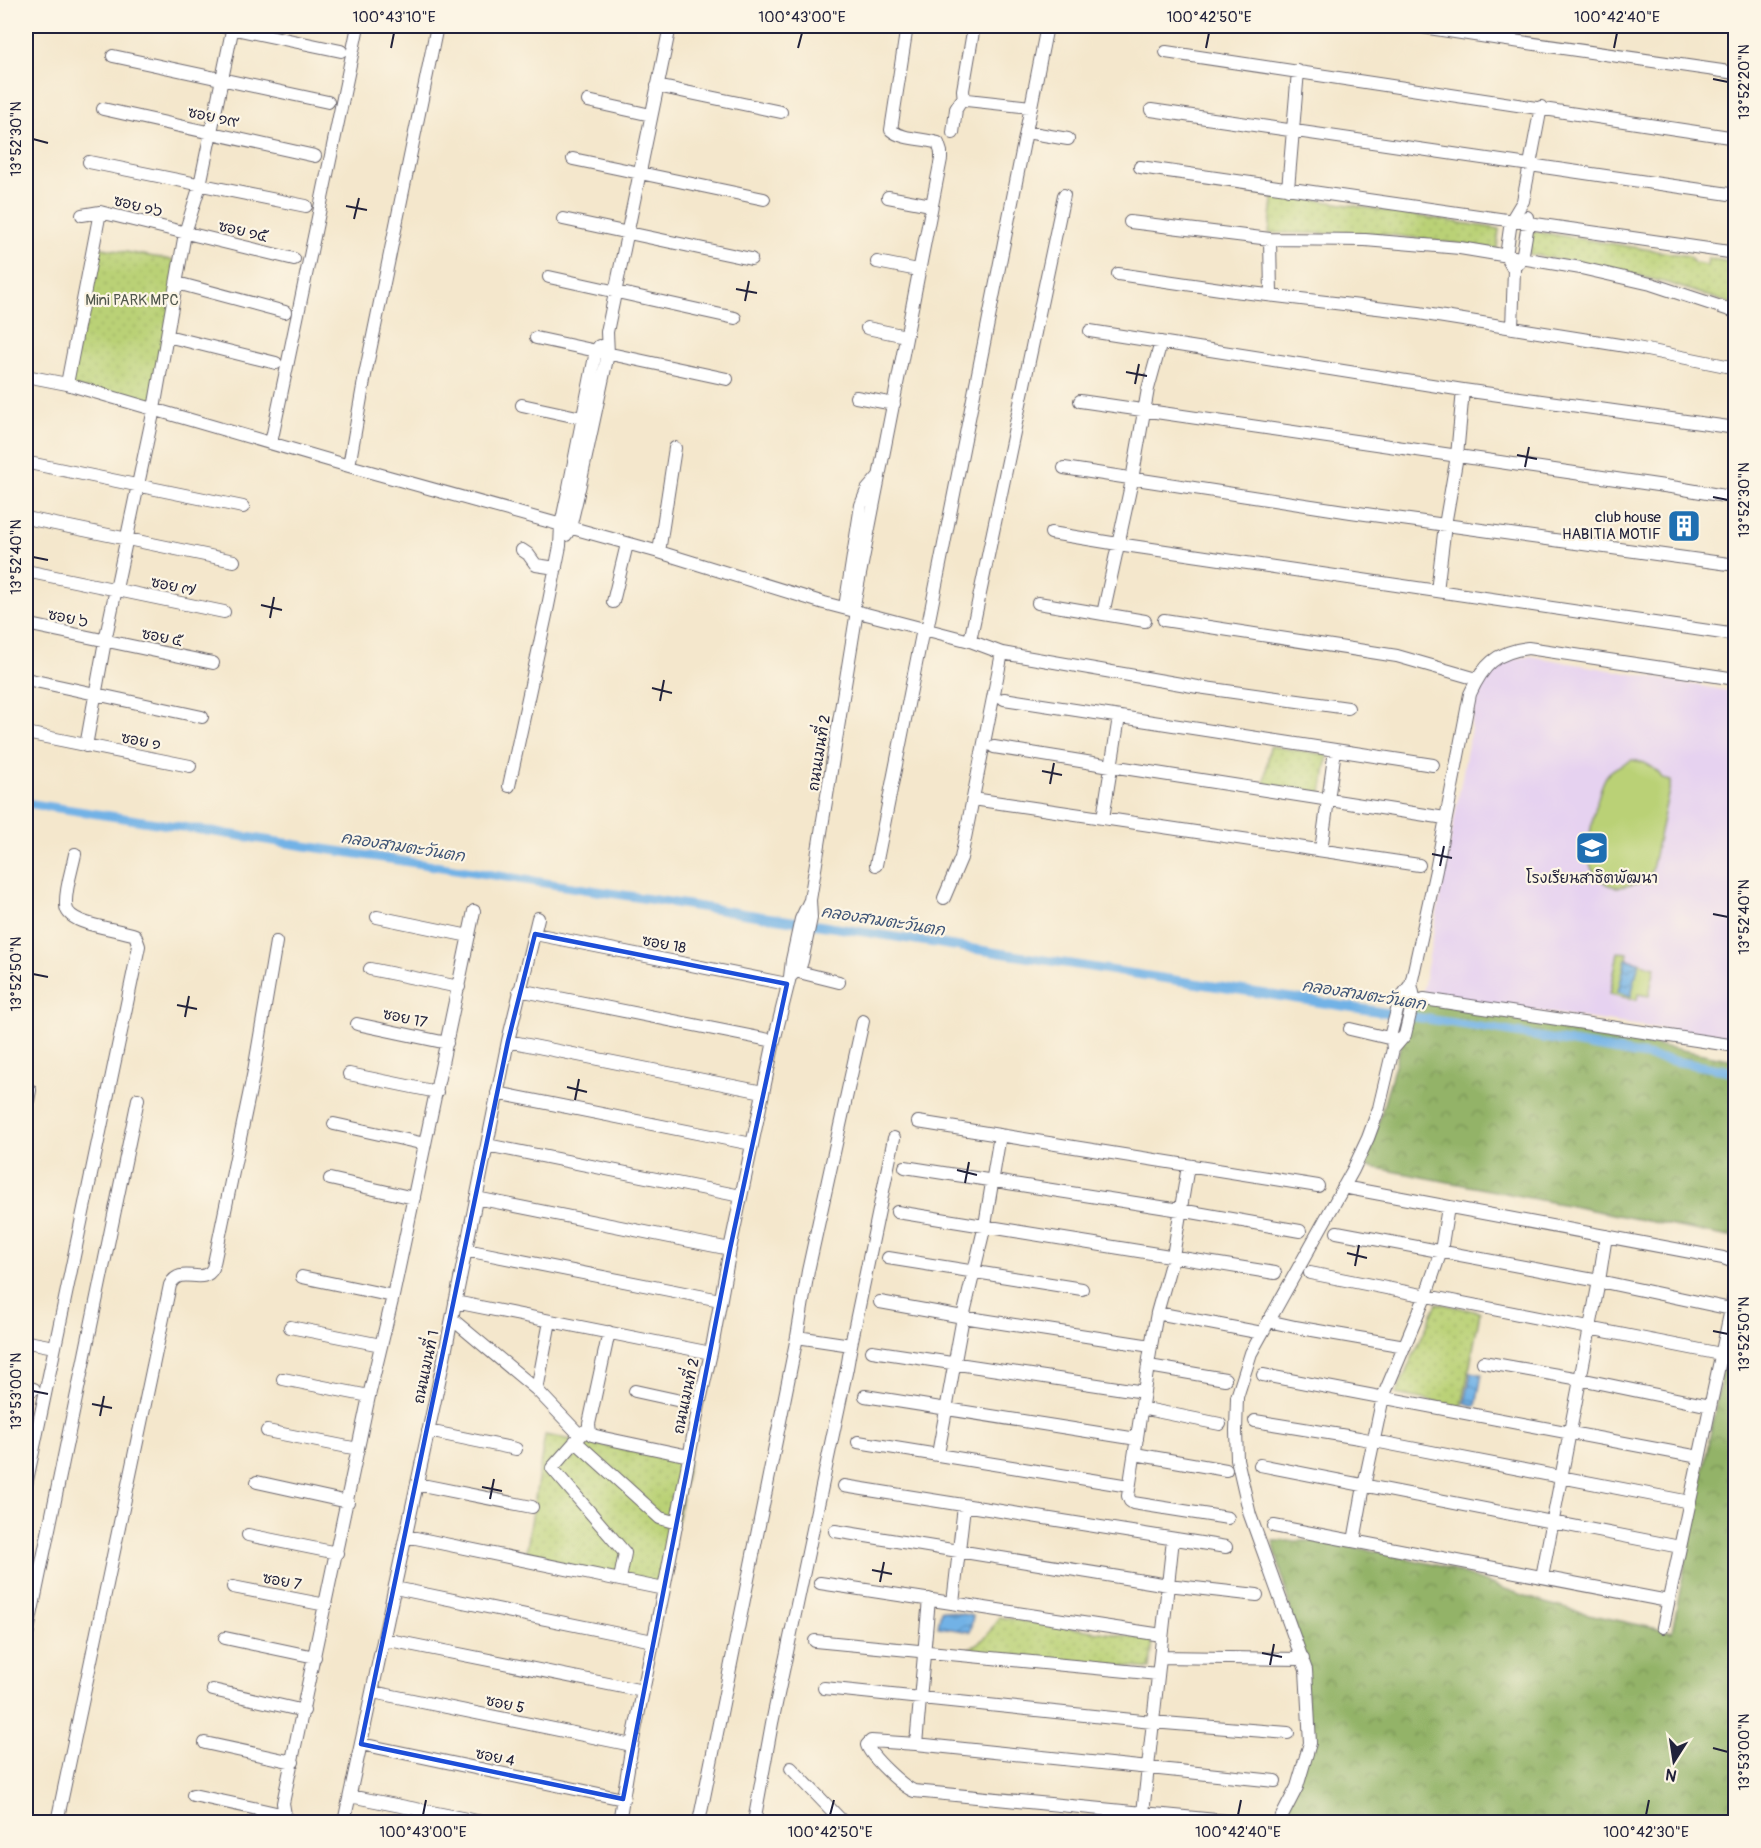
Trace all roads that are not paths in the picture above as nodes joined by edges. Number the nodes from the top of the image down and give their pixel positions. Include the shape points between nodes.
1 (229, 26) edge
2 (358, 26) edge
3 (437, 26) edge
4 (670, 26) edge
5 (907, 26) edge
6 (974, 26) edge
7 (1047, 26) edge
8 (1416, 26) edge
9 (1506, 26) edge
10 (1506, 40) junction
11 (341, 51) dead end
12 (1166, 52) dead end
13 (112, 56) dead end
14 (1298, 71) junction
15 (1736, 73) edge
16 (222, 80) junction
17 (657, 86) junction
18 (588, 101) dead end
19 (964, 101) junction
20 (328, 102) dead end
21 (1031, 107) junction
22 (1541, 107) junction
23 (103, 109) dead end
24 (1151, 110) dead end
25 (781, 112) dead end
26 (651, 115) junction
27 (1293, 131) junction
28 (211, 132) junction
29 (1026, 132) junction
30 (953, 133) dead end
31 (1736, 138) edge
32 (1068, 139) dead end
33 (315, 156) dead end
34 (573, 159) dead end
35 (89, 162) dead end
36 (1530, 164) junction
37 (1140, 167) dead end
38 (639, 172) junction
39 (200, 184) junction
40 (1288, 189) junction
41 (1064, 195) dead end
42 (1736, 195) edge
43 (888, 197) dead end
44 (764, 199) dead end
45 (1523, 201) junction
46 (931, 205) junction
47 (306, 206) dead end
48 (100, 212) junction
49 (82, 215) dead end
50 (563, 219) dead end
51 (1511, 221) junction
52 (1130, 222) dead end
53 (1528, 224) junction
54 (627, 232) junction
55 (185, 233) junction
56 (1270, 239) junction
57 (1736, 253) edge
58 (1506, 256) junction
59 (294, 259) dead end
60 (751, 259) dead end
61 (1522, 259) junction
62 (877, 262) dead end
63 (918, 270) junction
64 (1514, 270) junction
65 (1118, 274) dead end
66 (549, 277) dead end
67 (177, 283) junction
68 (615, 292) junction
69 (1271, 294) junction
70 (285, 312) dead end
71 (1736, 312) edge
72 (735, 318) dead end
73 (867, 328) dead end
74 (1512, 328) junction
75 (1090, 331) dead end
76 (167, 336) junction
77 (906, 336) junction
78 (536, 338) dead end
79 (1161, 342) junction
80 (602, 352) junction
81 (276, 363) dead end
82 (1736, 368) edge
83 (26, 376) edge
84 (727, 379) dead end
85 (67, 384) junction
86 (1463, 390) junction
87 (856, 396) dead end
88 (1080, 401) dead end
89 (522, 405) dead end
90 (894, 405) junction
91 (154, 409) junction
92 (1145, 409) junction
93 (582, 418) junction
94 (1736, 428) edge
95 (271, 443) junction
96 (675, 448) dead end
97 (1458, 456) junction
98 (29, 463) dead end
99 (349, 466) junction
100 (1064, 468) dead end
101 (1132, 479) junction
102 (138, 486) junction
103 (573, 490) junction
104 (1736, 498) edge
105 (243, 507) dead end
106 (26, 518) edge
107 (1444, 525) junction
108 (566, 526) junction
109 (1051, 533) dead end
110 (127, 539) junction
111 (627, 544) junction
112 (1118, 544) junction
113 (522, 550) dead end
114 (658, 552) junction
115 (234, 561) dead end
116 (1736, 565) edge
117 (556, 568) junction
118 (26, 571) edge
119 (116, 590) junction
120 (1437, 591) junction
121 (613, 602) dead end
122 (1038, 603) dead end
123 (852, 609) junction
124 (224, 612) dead end
125 (1103, 614) junction
126 (1164, 620) dead end
127 (1145, 621) dead end
128 (26, 624) edge
129 (925, 630) junction
130 (1736, 635) edge
131 (105, 641) junction
132 (970, 641) junction
133 (1002, 652) junction
134 (213, 663) dead end
135 (26, 679) edge
136 (1477, 679) junction
137 (1736, 679) edge
138 (94, 694) junction
139 (1004, 699) dead end
140 (1348, 708) dead end
141 (202, 717) dead end
142 (1119, 717) junction
143 (26, 733) edge
144 (86, 746) junction
145 (994, 747) dead end
146 (1335, 750) junction
147 (1433, 765) dead end
148 (190, 766) dead end
149 (1111, 766) junction
150 (509, 786) dead end
151 (980, 800) dead end
152 (1328, 800) junction
153 (1103, 818) junction
154 (1445, 818) junction
155 (1321, 850) junction
156 (75, 854) dead end
157 (876, 865) dead end
158 (1419, 865) dead end
159 (944, 898) dead end
160 (474, 911) dead end
161 (376, 916) dead end
162 (538, 918) dead end
163 (535, 934) junction
164 (469, 936) junction
165 (276, 942) dead end
166 (370, 969) dead end
167 (791, 976) junction
168 (839, 982) dead end
169 (1411, 984) junction
170 (459, 987) junction
171 (519, 990) junction
172 (1418, 999) junction
173 (863, 1021) dead end
174 (357, 1024) dead end
175 (1350, 1029) dead end
176 (1396, 1039) junction
177 (508, 1041) junction
178 (774, 1041) junction
179 (447, 1043) junction
180 (1736, 1046) edge
181 (349, 1074) dead end
182 (30, 1090) dead end
183 (436, 1092) junction
184 (763, 1092) junction
185 (497, 1093) junction
186 (138, 1099) dead end
187 (26, 1112) edge
188 (918, 1122) dead end
189 (334, 1124) dead end
190 (1000, 1135) junction
191 (894, 1138) dead end
192 (425, 1144) junction
193 (752, 1144) junction
194 (487, 1145) junction
195 (1188, 1166) junction
196 (905, 1167) dead end
197 (330, 1179) dead end
198 (992, 1180) junction
199 (1318, 1185) dead end
200 (1343, 1187) junction
201 (741, 1196) junction
202 (414, 1198) junction
203 (476, 1198) junction
204 (1448, 1207) junction
205 (1180, 1210) junction
206 (897, 1212) dead end
207 (985, 1225) junction
208 (1300, 1231) dead end
209 (1338, 1232) dead end
210 (1606, 1236) junction
211 (730, 1249) junction
212 (466, 1250) junction
213 (1441, 1251) junction
214 (1173, 1256) junction
215 (888, 1258) dead end
216 (1736, 1263) edge
217 (974, 1271) junction
218 (1275, 1273) dead end
219 (1310, 1273) dead end
220 (302, 1277) dead end
221 (1599, 1281) junction
222 (1736, 1286) edge
223 (1082, 1289) dead end
224 (1426, 1295) junction
225 (393, 1296) junction
226 (720, 1300) junction
227 (455, 1302) junction
228 (880, 1302) dead end
229 (1731, 1309) junction
230 (1158, 1313) junction
231 (963, 1317) junction
232 (1271, 1317) junction
233 (452, 1319) junction
234 (550, 1321) junction
235 (290, 1327) dead end
236 (1590, 1327) junction
237 (609, 1332) junction
238 (1262, 1333) junction
239 (797, 1337) junction
240 (26, 1344) edge
241 (381, 1345) junction
242 (851, 1345) junction
243 (1151, 1346) junction
244 (1405, 1346) junction
245 (54, 1347) junction
246 (873, 1351) dead end
247 (711, 1353) junction
248 (1721, 1354) junction
249 (1483, 1362) dead end
250 (955, 1364) junction
251 (1149, 1366) junction
252 (1263, 1376) dead end
253 (283, 1379) dead end
254 (1225, 1379) dead end
255 (1580, 1379) junction
256 (537, 1389) junction
257 (635, 1391) dead end
258 (1144, 1392) junction
259 (369, 1396) junction
260 (865, 1396) dead end
261 (1383, 1397) junction
262 (699, 1405) junction
263 (1710, 1406) junction
264 (1141, 1408) junction
265 (948, 1409) junction
266 (1255, 1421) dead end
267 (1220, 1424) dead end
268 (267, 1431) dead end
269 (428, 1431) junction
270 (1571, 1432) junction
271 (582, 1434) junction
272 (1137, 1439) junction
273 (858, 1442) dead end
274 (1373, 1442) junction
275 (358, 1449) junction
276 (516, 1449) dead end
277 (938, 1454) junction
278 (1136, 1454) junction
279 (689, 1456) junction
280 (1699, 1457) junction
281 (1260, 1465) dead end
282 (1226, 1470) dead end
283 (1562, 1477) junction
284 (257, 1482) dead end
285 (417, 1484) junction
286 (26, 1485) edge
287 (844, 1486) dead end
288 (1129, 1486) junction
289 (1364, 1486) junction
290 (348, 1502) junction
291 (1690, 1502) junction
292 (964, 1506) junction
293 (532, 1507) dead end
294 (1228, 1518) dead end
295 (677, 1523) junction
296 (1553, 1523) junction
297 (1274, 1526) dead end
298 (835, 1532) dead end
299 (248, 1535) dead end
300 (406, 1536) junction
301 (1173, 1539) junction
302 (1354, 1541) junction
303 (1226, 1547) dead end
304 (1680, 1548) junction
305 (959, 1552) junction
306 (337, 1553) junction
307 (1542, 1577) junction
308 (620, 1579) junction
309 (820, 1583) dead end
310 (1168, 1586) junction
311 (233, 1587) dead end
312 (395, 1588) junction
313 (664, 1588) junction
314 (1257, 1595) dead end
315 (929, 1599) junction
316 (1668, 1601) junction
317 (953, 1603) junction
318 (326, 1605) junction
319 (1663, 1627) dead end
320 (1162, 1635) junction
321 (225, 1638) dead end
322 (384, 1639) junction
323 (26, 1640) edge
324 (653, 1641) junction
325 (815, 1641) dead end
326 (924, 1653) junction
327 (315, 1657) junction
328 (1160, 1657) junction
329 (1303, 1659) junction
330 (1158, 1674) junction
331 (825, 1688) dead end
332 (213, 1690) dead end
333 (643, 1690) junction
334 (373, 1692) junction
335 (920, 1698) junction
336 (304, 1711) junction
337 (1152, 1722) junction
338 (1288, 1733) dead end
339 (205, 1743) dead end
340 (361, 1744) junction
341 (916, 1744) junction
342 (632, 1745) junction
343 (293, 1762) junction
344 (791, 1768) dead end
345 (1148, 1768) junction
346 (1275, 1781) dead end
347 (193, 1795) dead end
348 (350, 1796) junction
349 (623, 1799) junction
350 (281, 1815) edge
351 (1143, 1818) edge
352 (57, 1822) edge
353 (344, 1822) edge
354 (483, 1822) edge
355 (619, 1822) edge
356 (699, 1822) edge
357 (754, 1822) edge
358 (843, 1822) edge
359 (1237, 1822) edge
360 (1279, 1822) edge

1 - 11 street
1 - 16 street
2 - 95 street
3 - 99 street
4 - 17 street
5 - 46 street via 891,130 938,143 941,152
6 - 19 street
7 - 21 street
8 - 10 street
9 - 10 street
10 - 15 street
12 - 14 street
13 - 16 street
14 - 22 street
14 - 27 street
16 - 20 street
16 - 28 street
17 - 25 street
17 - 26 street
18 - 26 street
19 - 21 street
19 - 30 street via 956,109
21 - 29 street
22 - 31 street
22 - 36 street
23 - 28 street, ซอย ๑๙
24 - 27 street
26 - 38 street
27 - 36 street
27 - 40 street
28 - 33 street, ซอย ๑๙
28 - 39 street
29 - 32 street
29 - 129 street
34 - 38 street
35 - 39 street
36 - 42 street
36 - 45 street
37 - 40 street
38 - 44 street
38 - 54 street
39 - 47 street
39 - 55 street
40 - 51 street
41 - 132 street
43 - 46 street
45 - 51 street
45 - 53 street
46 - 63 street
48 - 49 street, ซอย ๑๖
48 - 55 street, ซอย ๑๖
48 - 85 street
50 - 54 street
51 - 53 street
51 - 58 street
52 - 56 street
53 - 57 street
53 - 61 street
54 - 60 street
54 - 68 street
55 - 59 street, ซอย ๑๕
55 - 67 street
56 - 58 street via 1375,241
56 - 69 street
58 - 61 street
58 - 64 street
61 - 64 street
61 - 71 street via 1651,284
62 - 63 street
63 - 77 street
64 - 74 street
65 - 69 street
66 - 68 street
67 - 70 street
67 - 76 street
68 - 72 street
68 - 80 street
69 - 74 street
73 - 77 street
74 - 82 street
75 - 79 street
76 - 81 street
76 - 91 street
77 - 90 street
78 - 80 street
79 - 86 street
79 - 92 street
80 - 84 street
80 - 93 street
80 - 103 street
83 - 85 street
85 - 91 street
86 - 94 street
86 - 97 street
87 - 90 street
88 - 92 street
89 - 93 street
90 - 123 street, ถนนเมนที่ 2 via 880,475 861,505
91 - 95 street
91 - 102 street
92 - 97 street
92 - 101 street
93 - 103 street
95 - 99 street
96 - 114 street
97 - 104 street
97 - 107 street
98 - 102 street
99 - 108 street
100 - 101 street
101 - 107 street
101 - 112 street
102 - 105 street
102 - 110 street
103 - 108 street
106 - 110 street
107 - 116 street
107 - 120 street
108 - 111 street
108 - 117 street
109 - 112 street
110 - 115 street
110 - 119 street
111 - 114 street
111 - 121 street
112 - 120 street
112 - 125 street
113 - 117 street via 536,565
114 - 123 street
117 - 150 street
118 - 119 street, ซอย ๗
119 - 124 street, ซอย ๗
119 - 131 street
120 - 130 street
122 - 125 street
123 - 129 street
123 - 167 street, ถนนเมนที่ 2 via 801,939 800,967
125 - 127 street
126 - 136 street via 1397,656
128 - 131 street, ซอย ๖
129 - 132 street
129 - 157 street
131 - 134 street, ซอย ๕
131 - 138 street
132 - 133 street
133 - 140 street via 1198,687
133 - 159 street via 961,858
135 - 138 street
136 - 137 street via 1497,656 1528,648
136 - 154 street via 1470,694
138 - 141 street
138 - 144 street
139 - 142 street
142 - 146 street
142 - 149 street
143 - 144 street, ซอย ๑
144 - 148 street, ซอย ๑
145 - 149 street
146 - 147 street
146 - 152 street
149 - 152 street
149 - 153 street
151 - 153 street
152 - 154 street
152 - 155 street
153 - 155 street
154 - 169 street
155 - 158 street
156 - 245 street via 67,912 77,920 135,935 139,946
160 - 164 street
161 - 164 street
162 - 163 street, ถนนเมนที่ 1
163 - 167 street, ซอย 18
163 - 171 street, ถนนเมนที่ 1
164 - 170 street
165 - 352 street via 213,1268 206,1275 181,1275 170,1285
166 - 170 street
167 - 168 street, ซอย 18
167 - 178 street, ถนนเมนที่ 2
169 - 172 street
169 - 176 street via 1400,999
170 - 179 street
171 - 177 street, ถนนเมนที่ 1
171 - 178 street
172 - 176 street
172 - 180 street
173 - 239 street
174 - 179 street, ซอย 17
175 - 176 street
176 - 200 street via 1379,1108
177 - 184 street
177 - 185 street, ถนนเมนที่ 1
178 - 184 street, ถนนเมนที่ 2
179 - 183 street
181 - 183 street
182 - 187 street
183 - 192 street
184 - 193 street, ถนนเมนที่ 2
185 - 193 street
185 - 194 street, ถนนเมนที่ 1
186 - 323 street
188 - 190 street
189 - 192 street
190 - 195 street
190 - 198 street
191 - 242 street
192 - 202 street
193 - 201 street, ถนนเมนที่ 2
194 - 201 street
194 - 203 street, ถนนเมนที่ 1
195 - 199 street
195 - 205 street
196 - 198 street
197 - 202 street
198 - 205 street
198 - 207 street
200 - 204 street
200 - 232 street
201 - 211 street, ถนนเมนที่ 2
202 - 225 street
203 - 211 street
203 - 212 street, ถนนเมนที่ 1
204 - 210 street
204 - 213 street
205 - 208 street
205 - 214 street
206 - 207 street
207 - 214 street
207 - 217 street
209 - 213 street
210 - 216 street
210 - 221 street
211 - 226 street, ถนนเมนที่ 2
212 - 226 street
212 - 227 street, ถนนเมนที่ 1
213 - 221 street
213 - 224 street
214 - 218 street
214 - 230 street
215 - 217 street
217 - 223 street
217 - 231 street
219 - 224 street
220 - 225 street
221 - 229 street
221 - 236 street
222 - 229 street
224 - 236 street
224 - 244 street
225 - 241 street
226 - 247 street, ถนนเมนที่ 2
227 - 233 street, ถนนเมนที่ 1
227 - 234 street
228 - 231 street
229 - 248 street
230 - 238 street
230 - 243 street
231 - 243 street
231 - 250 street
232 - 238 street
232 - 244 street via 1295,1328
233 - 256 street
233 - 269 street, ถนนเมนที่ 1
234 - 237 street
234 - 256 street
235 - 241 street
236 - 248 street
236 - 255 street
237 - 247 street
237 - 271 street
238 - 329 street via 1237,1397 1237,1459 1250,1515
239 - 242 street
239 - 356 street
240 - 245 street
241 - 259 street
242 - 357 street
243 - 251 street
244 - 261 street
245 - 286 street
246 - 250 street
247 - 262 street, ถนนเมนที่ 2
248 - 263 street
249 - 255 street
250 - 258 street
250 - 265 street
251 - 254 street
251 - 258 street
252 - 261 street
253 - 259 street
255 - 263 street
255 - 270 street
256 - 271 street
257 - 262 street
258 - 264 street
259 - 275 street
260 - 265 street
261 - 270 street
261 - 274 street
262 - 279 street, ถนนเมนที่ 2
263 - 280 street
264 - 267 street
264 - 272 street
265 - 272 street
265 - 277 street
266 - 274 street
268 - 275 street
269 - 276 street
269 - 285 street, ถนนเมนที่ 1
270 - 280 street
270 - 283 street
271 - 279 street
271 - 295 street via 660,1518
271 - 308 street via 552,1468 625,1553
272 - 278 street
273 - 277 street
274 - 283 street
274 - 289 street
275 - 290 street
277 - 288 street
278 - 282 street
278 - 288 street
279 - 295 street, ถนนเมนที่ 2
280 - 291 street
281 - 289 street
283 - 291 street
283 - 296 street
284 - 290 street
285 - 293 street
285 - 300 street, ถนนเมนที่ 1
287 - 292 street
288 - 294 street via 1128,1496 1133,1503
289 - 296 street
289 - 302 street
290 - 306 street
291 - 304 street
292 - 301 street
292 - 305 street
295 - 313 street, ถนนเมนที่ 2
296 - 304 street
296 - 307 street
297 - 302 street
298 - 305 street
299 - 306 street
300 - 308 street
300 - 312 street, ถนนเมนที่ 1
301 - 303 street
301 - 310 street
302 - 307 street
304 - 316 street
305 - 310 street
305 - 317 street
306 - 318 street
307 - 316 street
308 - 313 street
309 - 315 street
310 - 314 street
310 - 320 street
311 - 318 street, ซอย 7
312 - 322 street, ถนนเมนที่ 1
312 - 324 street
313 - 324 street, ถนนเมนที่ 2
315 - 317 street
315 - 326 street
316 - 319 street
317 - 320 street
318 - 327 street
320 - 328 street
321 - 327 street
322 - 333 street
322 - 334 street, ถนนเมนที่ 1
324 - 333 street, ถนนเมนที่ 2
325 - 326 street
326 - 330 street
326 - 335 street
327 - 336 street
328 - 329 street
328 - 330 street
329 - 360 street via 1310,1743 1297,1787
330 - 337 street
331 - 335 street
332 - 336 street
333 - 342 street, ถนนเมนที่ 2
334 - 340 street, ถนนเมนที่ 1
334 - 342 street, ซอย 5
335 - 337 street
335 - 341 street
336 - 343 street
337 - 338 street
337 - 345 street
339 - 343 street
340 - 348 street, ถนนเมนที่ 1
340 - 349 street, ซอย 4
341 - 345 street
341 - 351 street via 871,1741 867,1745 914,1791
342 - 349 street, ถนนเมนที่ 2
343 - 350 street
344 - 358 street
345 - 346 street
345 - 351 street
347 - 350 street
348 - 353 street, ถนนเมนที่ 1
348 - 354 street
349 - 355 street, ถนนเมนที่ 2
351 - 359 street

